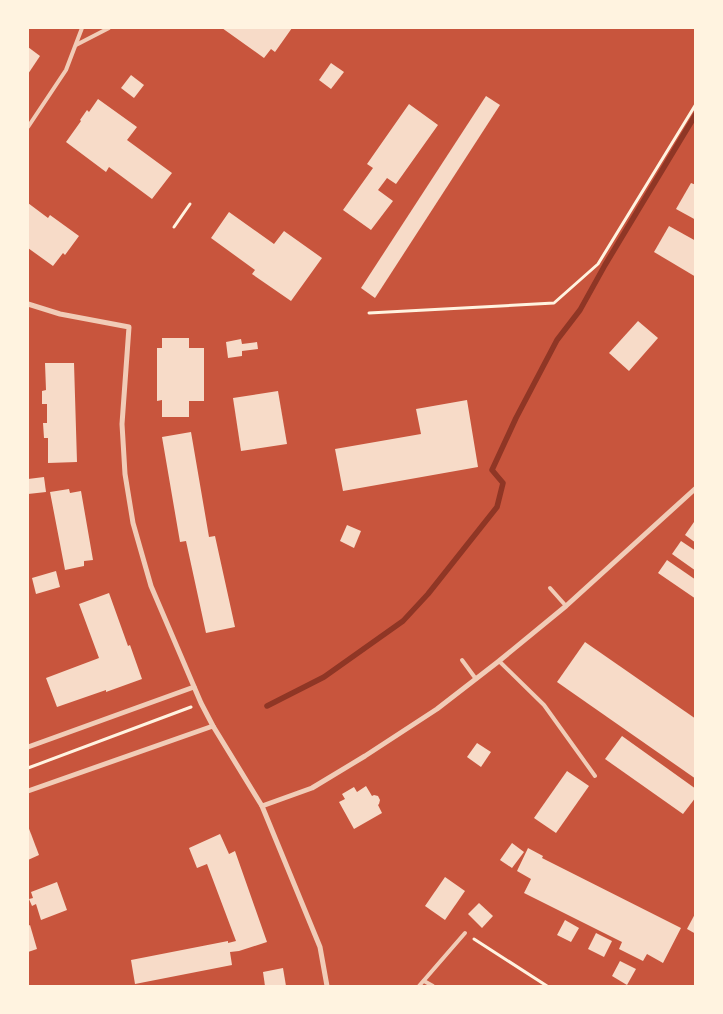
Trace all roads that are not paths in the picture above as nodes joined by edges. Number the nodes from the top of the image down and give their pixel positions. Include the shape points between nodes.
1 (82, 28) edge
2 (109, 28) edge
3 (76, 45) junction
4 (28, 127) edge
5 (28, 304) edge
6 (696, 488) edge
7 (550, 588) dead end
8 (566, 606) junction
9 (462, 660) dead end
10 (499, 661) junction
11 (476, 679) junction
12 (194, 687) junction
13 (213, 726) junction
14 (28, 747) edge
15 (595, 776) dead end
16 (28, 790) edge
17 (262, 806) junction
18 (465, 933) road end
19 (424, 981) junction
20 (327, 986) edge
21 (419, 986) edge
22 (432, 986) edge

1 - 3 lane
2 - 3 lane
3 - 4 lane via 66,70
5 - 12 street via 60,314 129,327 122,424 125,474 133,523 151,586
6 - 8 street
7 - 8 lane
8 - 10 street
9 - 11 lane
10 - 11 street
10 - 15 lane via 544,705
11 - 17 street via 421,719 312,788
12 - 13 street
12 - 14 street
13 - 16 street
13 - 17 street
17 - 20 street via 320,947
18 - 19 lane
19 - 21 lane
19 - 22 lane

